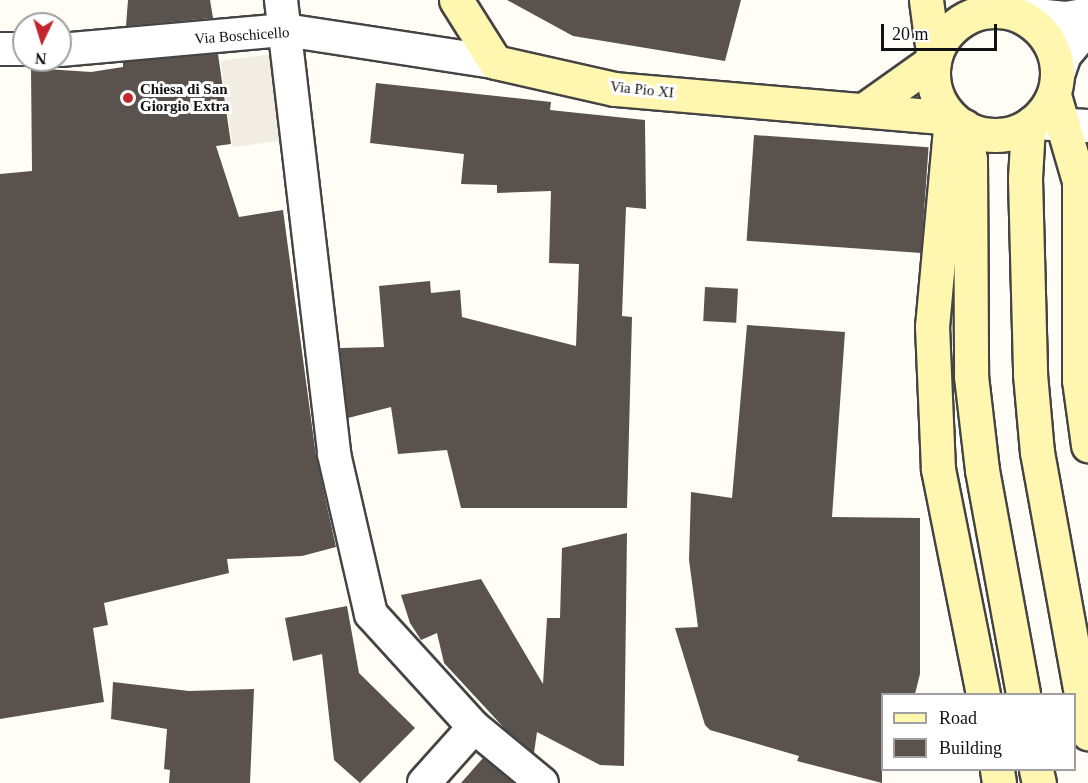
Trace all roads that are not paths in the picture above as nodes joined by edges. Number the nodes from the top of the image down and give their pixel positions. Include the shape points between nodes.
1 (281, 0) edge
2 (456, 0) edge
3 (926, 0) edge
4 (1000, 8) edge
5 (1088, 14) edge
6 (1088, 28) edge
7 (285, 30) junction
8 (72, 49) edge
9 (934, 60) junction
10 (495, 62) junction
11 (865, 109) junction
12 (1058, 109) edge
13 (958, 122) junction
14 (1088, 445) edge
15 (982, 693) edge
16 (1023, 693) edge
17 (474, 727) junction
18 (1088, 733) edge
19 (424, 783) edge
20 (543, 783) edge

1 - 7 street
2 - 10 street
3 - 9 street
4 - 5 street via 1066,18
4 - 9 street via 973,14 955,25 941,41
4 - 12 street via 1032,22 1046,37 1056,55
6 - 12 street via 1065,55
7 - 8 street, Via Boschicello
7 - 10 street, Via Boschicello
7 - 17 street via 334,454 371,614
9 - 11 street
9 - 13 street via 933,81 939,101
10 - 11 street, Via Pio XI via 615,88
11 - 13 street, Via Pio XI
12 - 13 street via 1010,134 989,135
12 - 14 street via 1079,181 1079,380
12 - 18 street via 1025,178 1030,374 1037,452
13 - 15 street via 932,326 938,469
13 - 16 street via 970,159 971,376 982,470
17 - 19 street
17 - 20 street

